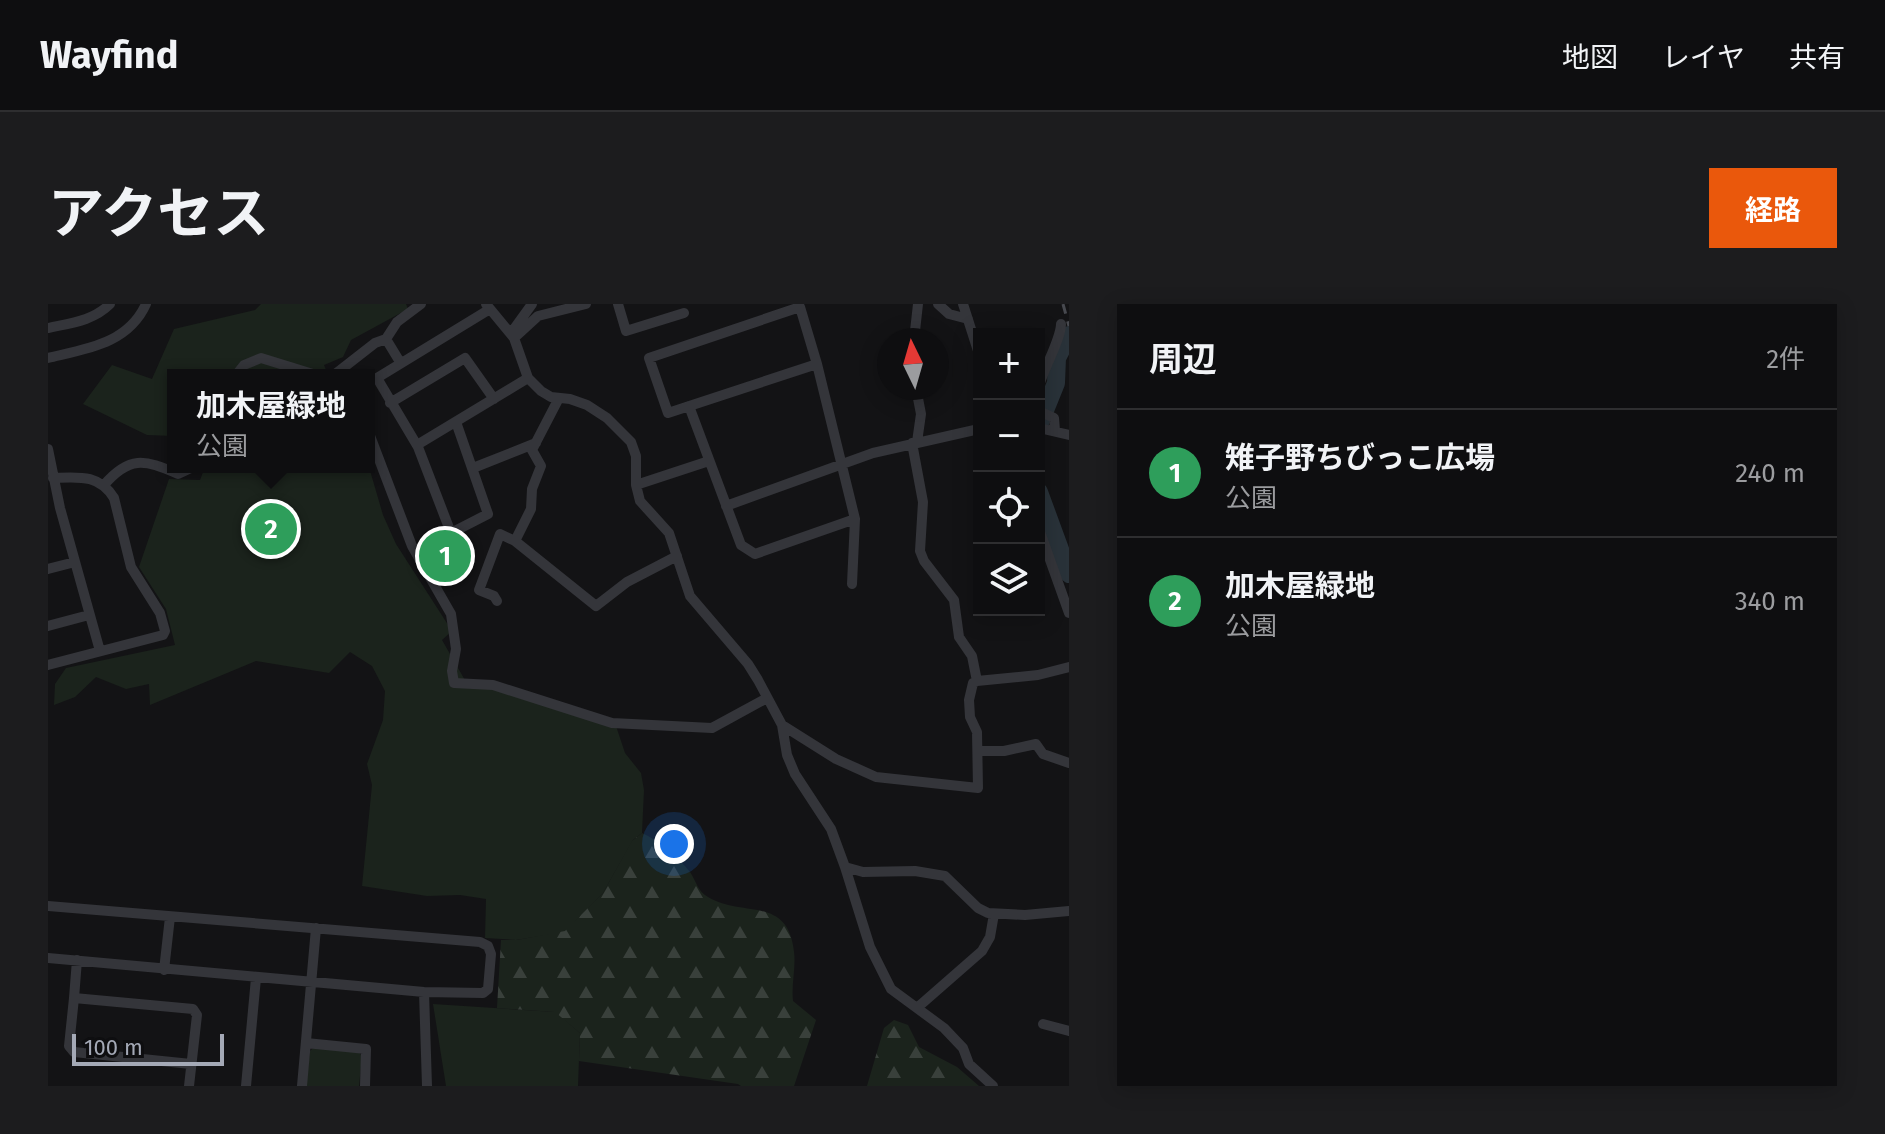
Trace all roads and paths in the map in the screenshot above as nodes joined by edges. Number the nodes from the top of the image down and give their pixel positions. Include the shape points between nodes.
1 (110, 304) edge
2 (146, 304) edge
3 (421, 304) edge
4 (532, 304) edge
5 (586, 304) edge
6 (618, 304) edge
7 (918, 304) edge
8 (938, 304) edge
9 (963, 304) edge
10 (488, 306) edge
11 (551, 308) edge
12 (684, 313) dead end
13 (968, 319) junction
14 (1061, 324) dead end
15 (48, 328) edge
16 (915, 328) edge
17 (973, 335) edge
18 (514, 338) junction
19 (386, 339) junction
20 (48, 358) edge
21 (400, 362) junction
22 (817, 364) junction
23 (1045, 366) edge
24 (241, 369) edge
25 (297, 369) edge
26 (342, 369) edge
27 (528, 378) junction
28 (559, 398) junction
29 (494, 399) junction
30 (918, 400) edge
31 (390, 403) junction
32 (689, 406) junction
33 (1045, 414) edge
34 (456, 422) junction
35 (973, 430) edge
36 (1048, 430) edge
37 (1069, 435) edge
38 (536, 443) junction
39 (915, 443) junction
40 (417, 445) junction
41 (375, 449) edge
42 (48, 450) edge
43 (709, 461) junction
44 (843, 465) junction
45 (473, 468) junction
46 (167, 470) edge
47 (53, 478) junction
48 (104, 485) junction
49 (636, 485) junction
50 (726, 506) junction
51 (60, 508) junction
52 (48, 511) edge
53 (855, 519) junction
54 (515, 541) junction
55 (1044, 544) edge
56 (677, 556) junction
57 (75, 562) junction
58 (48, 569) edge
59 (852, 584) dead end
60 (497, 601) dead end
61 (1069, 613) edge
62 (89, 615) junction
63 (48, 626) edge
64 (100, 651) junction
65 (48, 665) edge
66 (1069, 667) edge
67 (977, 681) junction
68 (767, 698) junction
69 (782, 725) junction
70 (978, 751) junction
71 (1069, 763) edge
72 (845, 867) junction
73 (48, 906) edge
74 (1069, 911) edge
75 (994, 914) junction
76 (170, 917) junction
77 (316, 928) junction
78 (48, 958) edge
79 (77, 960) junction
80 (164, 970) junction
81 (256, 978) junction
82 (311, 983) junction
83 (424, 992) junction
84 (74, 998) junction
85 (918, 1007) junction
86 (1043, 1024) dead end
87 (1069, 1031) edge
88 (306, 1043) junction
89 (191, 1064) junction
90 (189, 1086) edge
91 (246, 1086) edge
92 (302, 1086) edge
93 (365, 1086) edge
94 (427, 1086) edge
95 (993, 1086) edge

1 - 15 street via 100,314
2 - 20 street via 136,322 114,339
3 - 19 street via 397,322
4 - 18 street via 514,329
5 - 11 street
6 - 12 street via 626,331
7 - 16 street
8 - 13 street via 949,314
9 - 13 street
10 - 18 street
10 - 21 street
11 - 18 street
13 - 17 street
14 - 23 street
18 - 27 street
19 - 21 street
19 - 26 street
21 - 31 street via 377,378
22 - 32 street
22 - 32 street via 800,307 649,358 668,413
22 - 44 street
24 - 25 street via 261,358
27 - 28 street
27 - 29 street
28 - 38 street
28 - 49 street via 587,405 631,442
29 - 31 street via 465,358
29 - 34 street
30 - 39 street
31 - 40 street
32 - 43 street
33 - 36 street via 1056,423
34 - 40 street
34 - 45 street
35 - 39 street
36 - 37 street
38 - 45 street
38 - 54 street via 532,450 541,466 531,509
39 - 44 street
39 - 67 street via 923,502 920,551 954,600 959,637 972,656
40 - 45 street via 451,533 488,514
41 - 68 street via 412,546 451,614 454,683 493,685 612,723 712,728
42 - 47 street
43 - 49 street
43 - 50 street
44 - 50 street
44 - 53 street
46 - 48 street via 126,465
47 - 48 street via 83,476
47 - 51 street
48 - 64 street via 114,498 131,567 160,613 165,631
49 - 56 street via 640,501 669,533
50 - 53 street via 741,545 755,554
51 - 52 street
51 - 57 street
53 - 59 street
54 - 56 street via 596,606 627,582
54 - 60 street via 500,534 479,590
55 - 61 street
56 - 68 street via 690,596 748,664
57 - 58 street
57 - 62 street
62 - 63 street
62 - 64 street
64 - 65 street
66 - 67 street
67 - 70 street via 969,700
68 - 69 street
69 - 70 street via 876,777 978,788
69 - 72 street via 795,774 831,829
70 - 71 street via 1036,744 1043,754
72 - 75 street via 945,876 978,908
72 - 85 street via 870,947 891,989
73 - 76 street
74 - 75 street
75 - 85 street via 982,951
76 - 77 street
76 - 80 street
77 - 82 street
77 - 83 street via 480,942 491,949 488,989 483,993
78 - 79 street
79 - 80 street
79 - 84 street
80 - 81 street
81 - 82 street
81 - 91 street
82 - 83 street
82 - 88 street
83 - 94 street
84 - 89 street via 69,1046 74,1052
84 - 89 street via 193,1009 197,1015
85 - 95 street via 963,1048 969,1064
86 - 87 street
88 - 92 street
88 - 93 street via 366,1049
89 - 90 street

